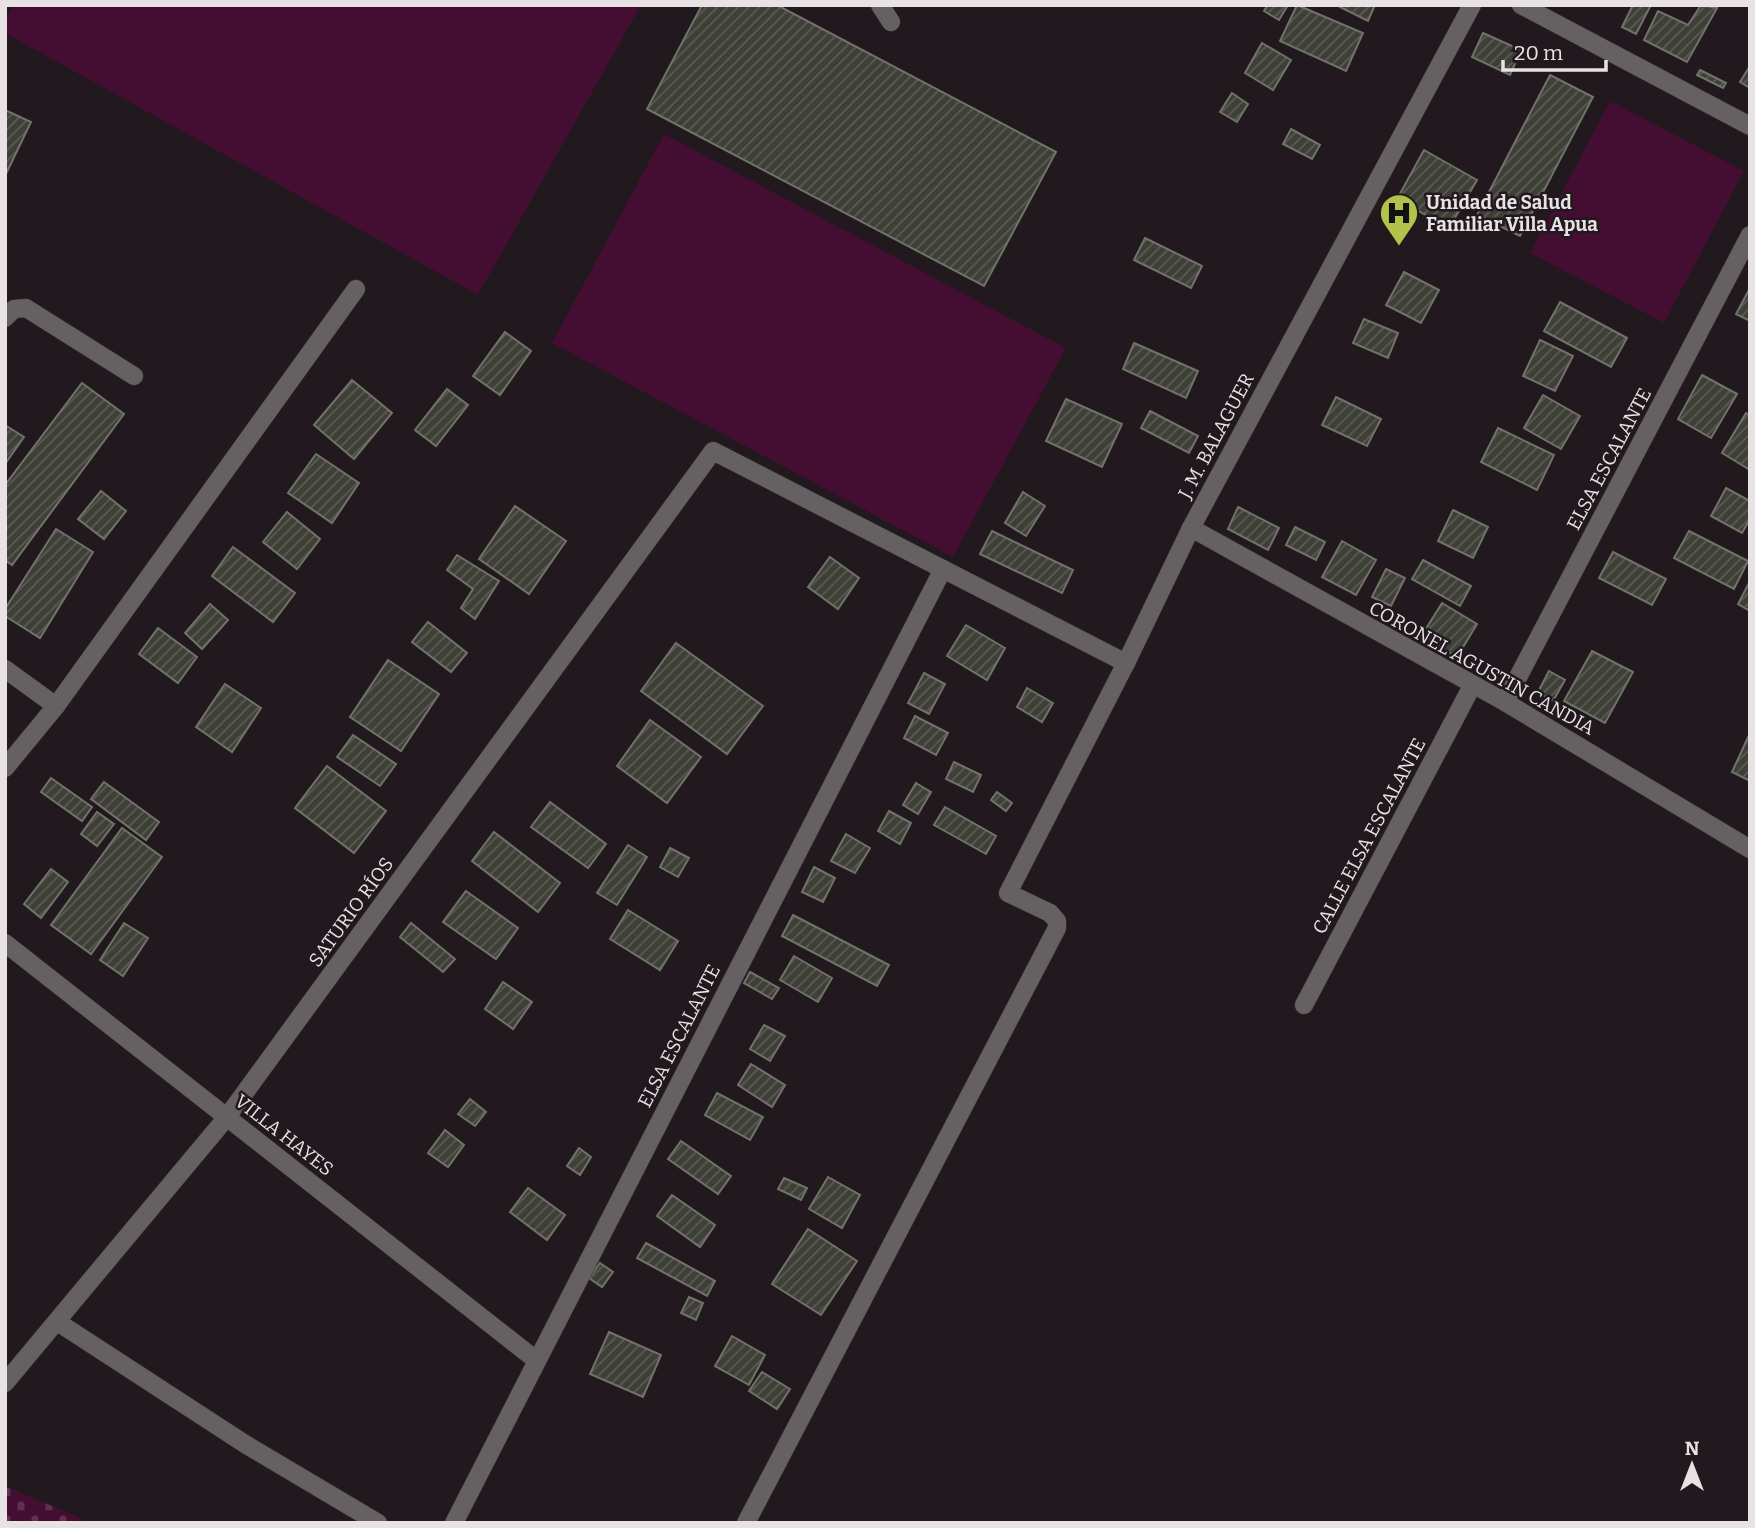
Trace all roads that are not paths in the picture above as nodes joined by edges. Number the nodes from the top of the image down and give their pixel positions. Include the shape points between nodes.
1 (880, 5) edge
2 (1472, 5) edge
3 (1521, 5) edge
4 (891, 22) dead end
5 (1750, 126) edge
6 (1750, 235) edge
7 (356, 289) dead end
8 (5, 318) edge
9 (134, 376) dead end
10 (1191, 528) junction
11 (943, 569) junction
12 (1126, 663) junction
13 (5, 668) edge
14 (1472, 687) junction
15 (1505, 702) junction
16 (56, 706) junction
17 (5, 768) edge
18 (1750, 849) edge
19 (5, 943) edge
20 (1304, 1005) dead end
21 (227, 1117) junction
22 (59, 1323) junction
23 (536, 1360) junction
24 (5, 1383) edge
25 (378, 1523) edge
26 (454, 1523) edge
27 (747, 1523) edge

1 - 4 street
2 - 10 street, J. M. BALAGUER
3 - 5 street
6 - 15 street, ELSA ESCALANTE
7 - 16 street
8 - 9 street via 14,309 26,308
10 - 12 street, J. M. BALAGUER
10 - 14 street, CORONEL AGUSTIN CANDIA
11 - 12 street
11 - 21 street, SATURIO RÍOS via 713,451
11 - 23 street, ELSA ESCALANTE
12 - 27 street, J. M. BALAGUER via 1008,892 1050,913 1057,928
13 - 16 street
14 - 15 street, CORONEL AGUSTIN CANDIA
14 - 20 street, CALLE ELSA ESCALANTE
15 - 18 street, CORONEL AGUSTIN CANDIA
16 - 17 street
19 - 21 street, VILLA HAYES
21 - 22 street, SATURIO RÍOS
21 - 23 street, VILLA HAYES
22 - 24 street, SATURIO RÍOS
22 - 25 street via 245,1444
23 - 26 street, ELSA ESCALANTE

